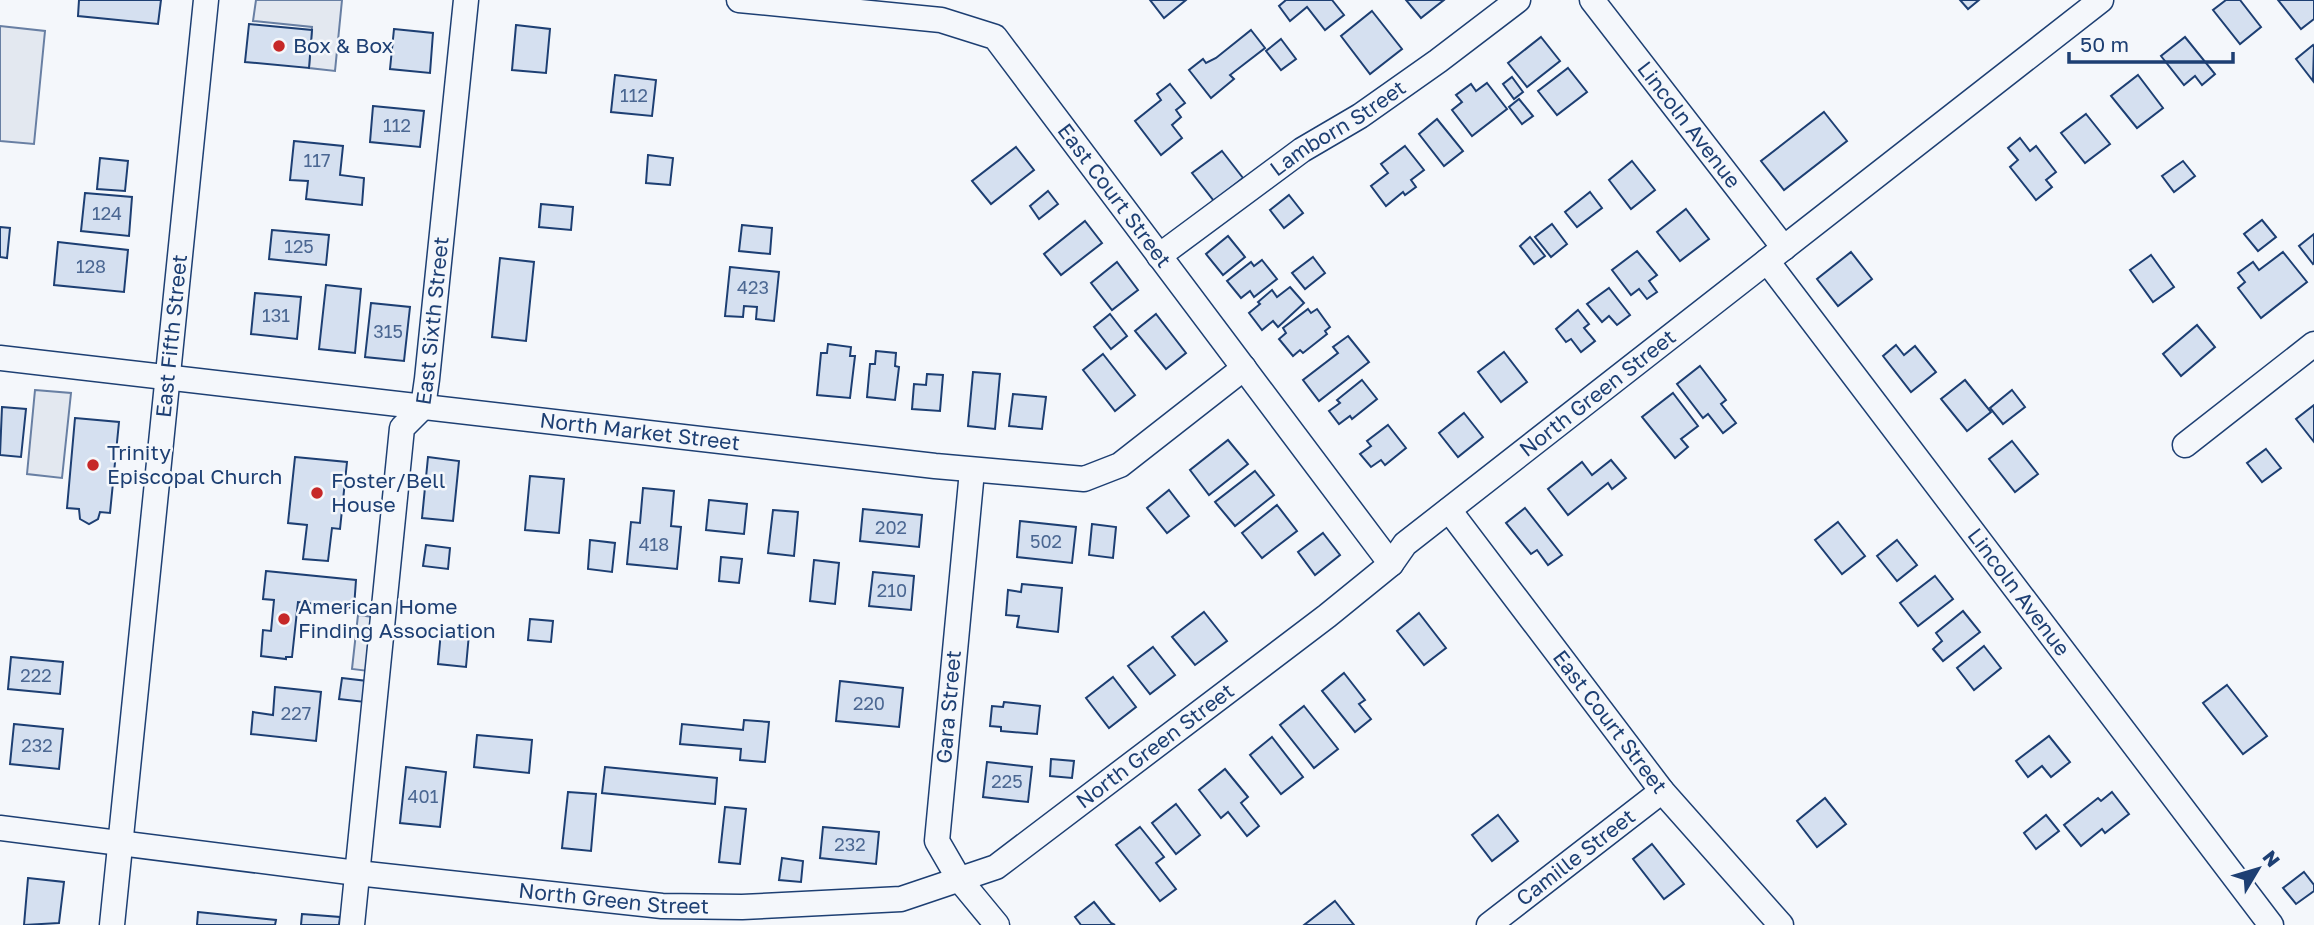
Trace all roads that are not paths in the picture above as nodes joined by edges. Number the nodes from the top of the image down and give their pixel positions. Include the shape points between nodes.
1 (206, 0) edge
2 (466, 0) edge
3 (739, 0) edge
4 (1518, 0) edge
5 (1592, 0) edge
6 (2101, 0) edge
7 (1775, 255) junction
8 (1159, 256) junction
9 (2314, 344) edge
10 (0, 358) edge
11 (1244, 369) junction
12 (167, 378) junction
13 (423, 407) junction
14 (2185, 445) dead end
15 (972, 471) junction
16 (1449, 510) junction
17 (1391, 564) junction
18 (1662, 791) junction
19 (0, 828) edge
20 (120, 843) junction
21 (357, 873) junction
22 (960, 878) junction
23 (112, 925) edge
24 (352, 925) edge
25 (996, 925) edge
26 (1489, 925) edge
27 (1781, 925) edge
28 (2271, 925) edge

1 - 12 street, East Fifth Street
2 - 13 street, East Sixth Street
3 - 8 street, East Court Street via 941,20 995,37
4 - 8 street, Lamborn Street
5 - 7 street, Lincoln Avenue
6 - 7 street, North Green Street
7 - 16 street, North Green Street
7 - 28 street, Lincoln Avenue
8 - 11 street, East Court Street
9 - 14 street
10 - 12 street, North Market Street
11 - 15 street, North Market Street via 1110,471 1084,479
11 - 17 street, East Court Street
12 - 13 street, North Market Street
12 - 20 street, East Fifth Street
13 - 15 street, North Market Street
13 - 21 street, East Sixth Street via 402,428
15 - 22 street, Gara Street via 937,841
16 - 17 street, North Green Street via 1405,544
16 - 18 street, East Court Street
17 - 22 street, North Green Street via 996,866
18 - 26 street, Camille Street
18 - 27 street, East Court Street
19 - 20 street, North Green Street
20 - 21 street, North Green Street
20 - 23 street, East Fifth Street
21 - 22 street, North Green Street via 662,906 729,907 901,898
21 - 24 street, East Sixth Street
22 - 25 street, Gara Street

